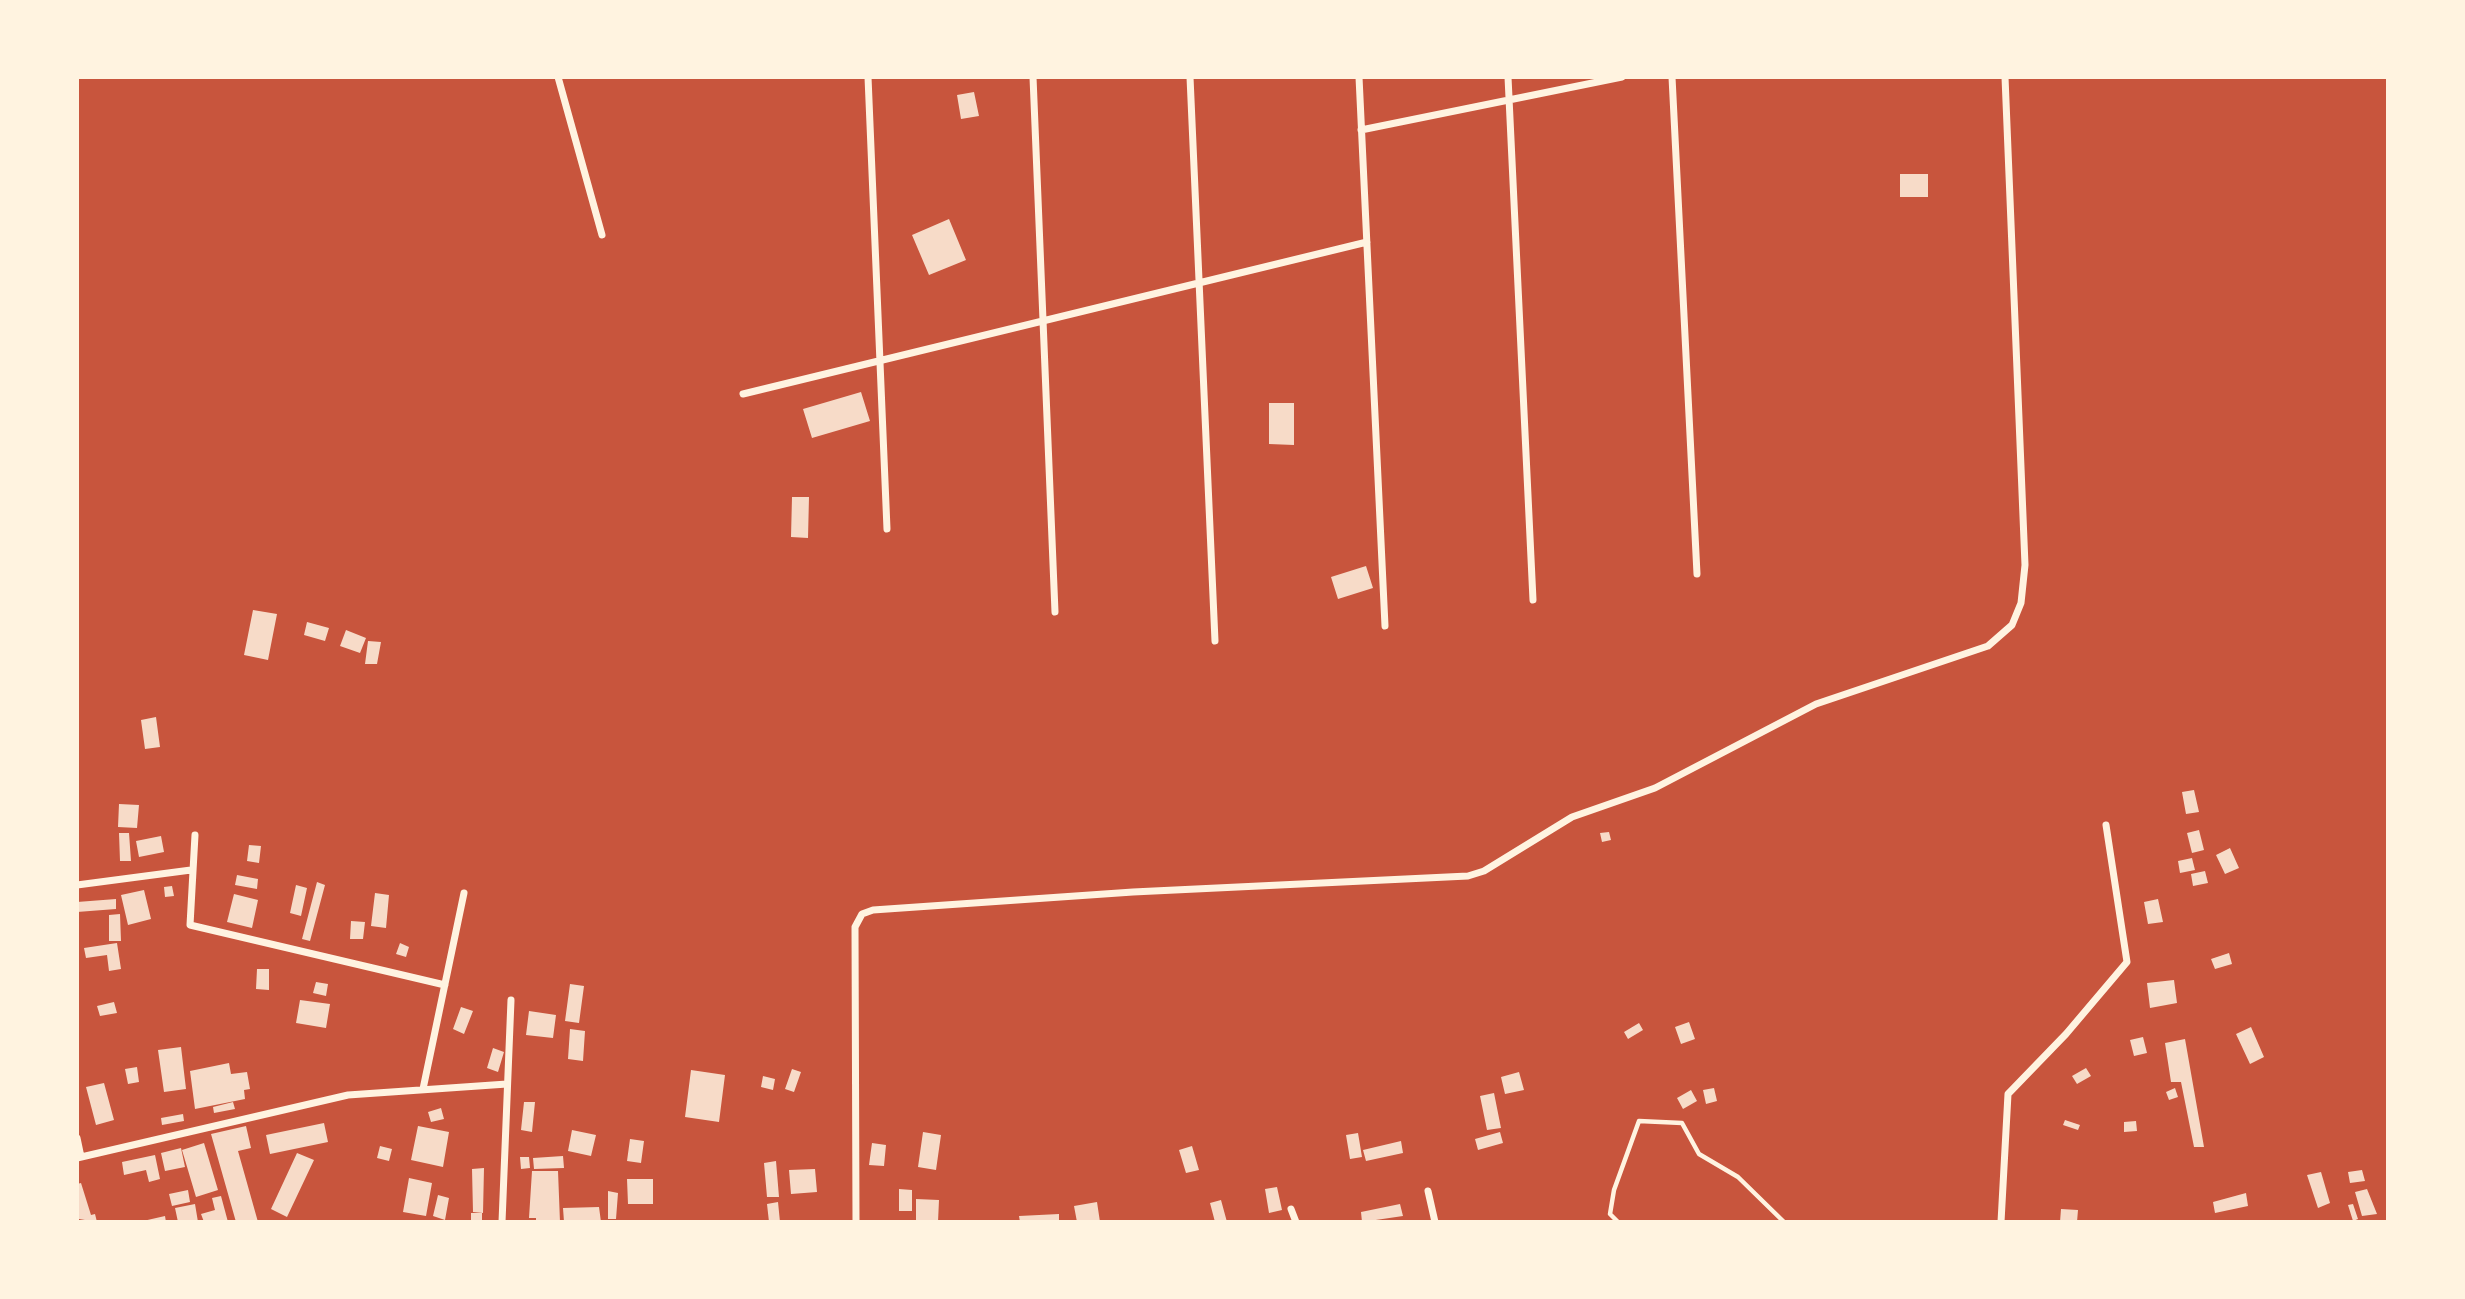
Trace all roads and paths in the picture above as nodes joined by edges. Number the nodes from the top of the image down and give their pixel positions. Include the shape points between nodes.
1 (558, 77) edge
2 (868, 77) edge
3 (1033, 77) edge
4 (1190, 77) edge
5 (1359, 77) edge
6 (1508, 77) edge
7 (1622, 77) edge
8 (1672, 77) edge
9 (2005, 77) edge
10 (1509, 100) junction
11 (1362, 130) junction
12 (602, 235) dead end
13 (1367, 242) junction
14 (1199, 283) junction
15 (1043, 321) junction
16 (880, 360) junction
17 (743, 394) dead end
18 (887, 529) dead end
19 (1697, 574) dead end
20 (1533, 600) dead end
21 (1055, 612) dead end
22 (1385, 626) dead end
23 (1214, 641) dead end
24 (2106, 825) dead end
25 (195, 835) dead end
26 (191, 870) junction
27 (77, 885) edge
28 (464, 893) dead end
29 (445, 985) junction
30 (511, 1000) dead end
31 (507, 1084) junction
32 (423, 1089) junction
33 (77, 1138) edge
34 (79, 1157) edge
35 (1428, 1191) dead end
36 (1291, 1209) dead end
37 (502, 1222) edge
38 (856, 1222) edge
39 (1296, 1222) edge
40 (1435, 1222) edge
41 (1618, 1222) edge
42 (1784, 1222) edge
43 (2001, 1222) edge

1 - 12 street
2 - 16 street
3 - 15 street
4 - 14 street
5 - 11 street
6 - 10 street
7 - 10 street
8 - 19 street
9 - 38 street via 2025,565 2021,603 2012,625 1988,646 1816,704 1655,788 1572,817 1484,871 1468,876 1133,892 862,914 855,927
10 - 11 street
10 - 20 street
11 - 13 street
13 - 14 street
13 - 22 street
14 - 15 street
14 - 23 street
15 - 16 street
15 - 21 street
16 - 17 street
16 - 18 street
24 - 43 street via 2126,962 2008,1094
25 - 26 street
26 - 27 street
26 - 29 street via 190,925
28 - 29 street
29 - 32 street
30 - 31 street
31 - 32 street
31 - 37 street
32 - 34 street via 348,1095
33 - 34 street
35 - 40 street
36 - 39 street
41 - 42 path via 1611,1214 1614,1190 1639,1121 1682,1123 1699,1154 1738,1177

